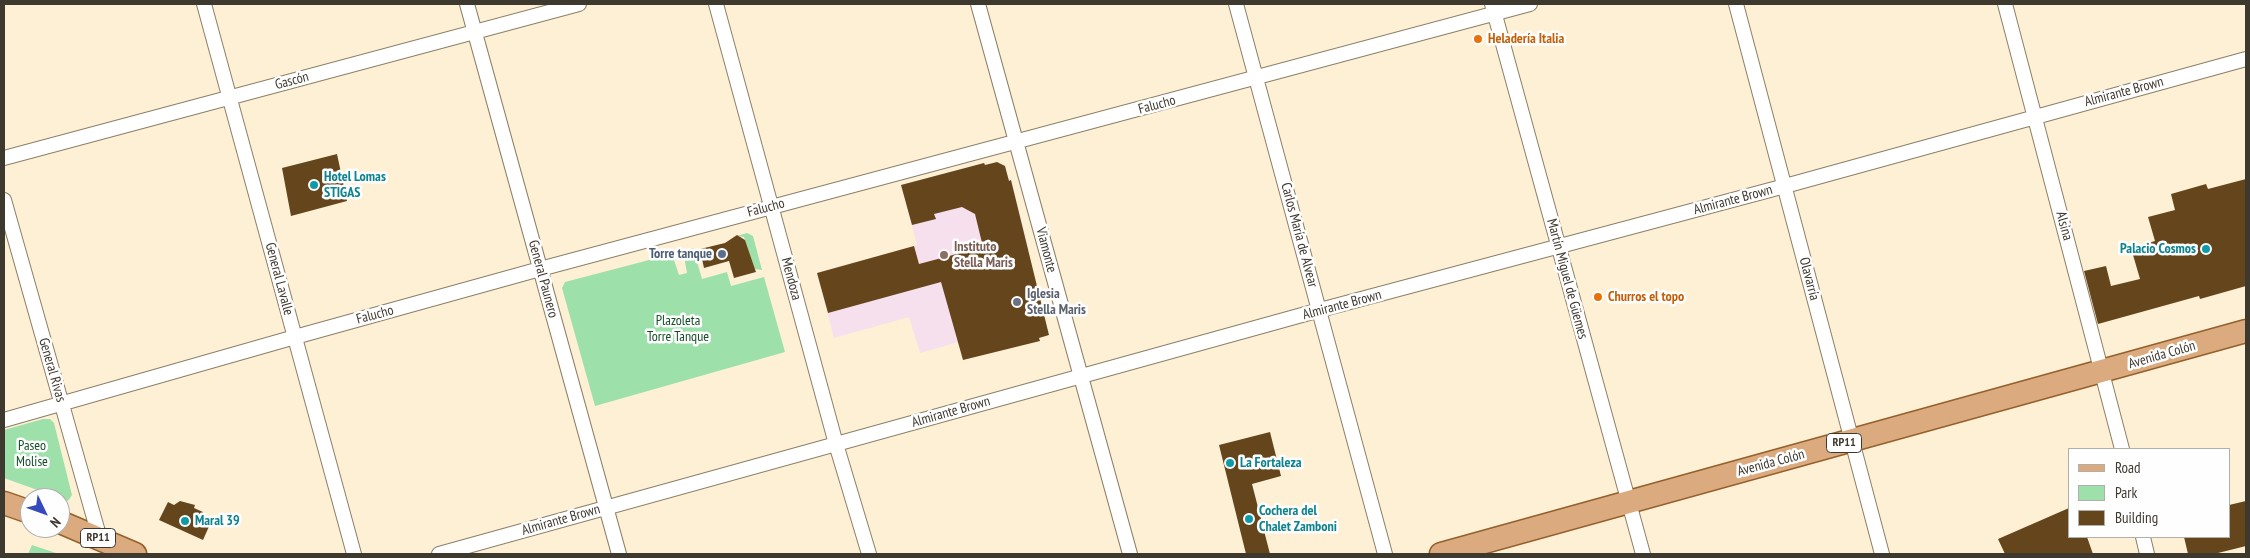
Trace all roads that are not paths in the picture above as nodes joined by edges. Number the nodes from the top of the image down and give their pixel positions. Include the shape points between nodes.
1 (204, 4) edge
2 (466, 4) edge
3 (579, 4) edge
4 (716, 4) edge
5 (978, 4) edge
6 (1236, 4) edge
7 (1530, 4) edge
8 (1736, 4) edge
9 (2005, 4) edge
10 (1493, 8) edge
11 (474, 32) junction
12 (2246, 58) edge
13 (1256, 79) junction
14 (230, 98) junction
15 (2035, 116) junction
16 (1016, 142) junction
17 (4, 158) edge
18 (1785, 186) junction
19 (4, 200) edge
20 (771, 207) junction
21 (1559, 247) junction
22 (540, 269) junction
23 (1320, 310) junction
24 (2246, 331) edge
25 (295, 337) junction
26 (2103, 371) junction
27 (1081, 376) junction
28 (61, 403) junction
29 (4, 420) edge
30 (1852, 441) junction
31 (836, 444) junction
32 (2122, 448) edge
33 (4, 503) edge
34 (1629, 503) junction
35 (606, 508) junction
36 (20, 509) edge
37 (70, 527) edge
38 (2143, 538) edge
39 (108, 547) edge
40 (135, 554) edge
41 (354, 554) edge
42 (438, 554) edge
43 (619, 554) edge
44 (869, 554) edge
45 (1130, 554) edge
46 (1385, 554) edge
47 (1441, 554) edge
48 (1643, 554) edge
49 (1882, 554) edge
50 (2147, 554) edge

1 - 14 street, General Lavalle
2 - 11 street, General Paunero
3 - 11 street, Gascón
4 - 20 street, Mendoza
5 - 16 street, Viamonte
6 - 13 street, Carlos María de Alvear
7 - 10 street, Falucho
8 - 18 street, Olavarría
9 - 15 street, Alsina
10 - 13 street, Falucho
10 - 21 street, Martín Miguel de Güemes
11 - 14 street, Gascón
11 - 22 street, General Paunero
12 - 15 street, Almirante Brown
13 - 16 street, Falucho
13 - 23 street, Carlos María de Alvear
14 - 17 street, Gascón
14 - 25 street, General Lavalle
15 - 18 street, Almirante Brown
15 - 26 street, Alsina
16 - 20 street, Falucho
16 - 27 street, Viamonte
18 - 21 street, Almirante Brown
18 - 30 street, Olavarría
19 - 28 street, General Rivas
20 - 22 street, Falucho
20 - 31 street, Mendoza
21 - 23 street, Almirante Brown
21 - 34 street, Martín Miguel de Güemes
22 - 25 street, Falucho
22 - 35 street, General Paunero
23 - 27 street, Almirante Brown
23 - 46 street, Carlos María de Alvear
24 - 26 main road, Avenida Colón / RP11
25 - 28 street, Falucho
25 - 41 street, General Lavalle
26 - 30 main road, Avenida Colón / RP11
26 - 32 street, Alsina
27 - 31 street, Almirante Brown
27 - 45 street, Viamonte
28 - 29 street, Falucho
28 - 39 street, General Rivas
30 - 34 main road, Avenida Colón / RP11
30 - 49 street, Olavarría
31 - 35 street, Almirante Brown
31 - 44 street, Mendoza
33 - 36 main road
34 - 47 main road, Avenida Colón / RP11
34 - 48 street, Martín Miguel de Güemes
35 - 42 street, Almirante Brown
35 - 43 street, General Paunero
37 - 39 main road, RP11
38 - 50 street
39 - 40 main road, RP11

